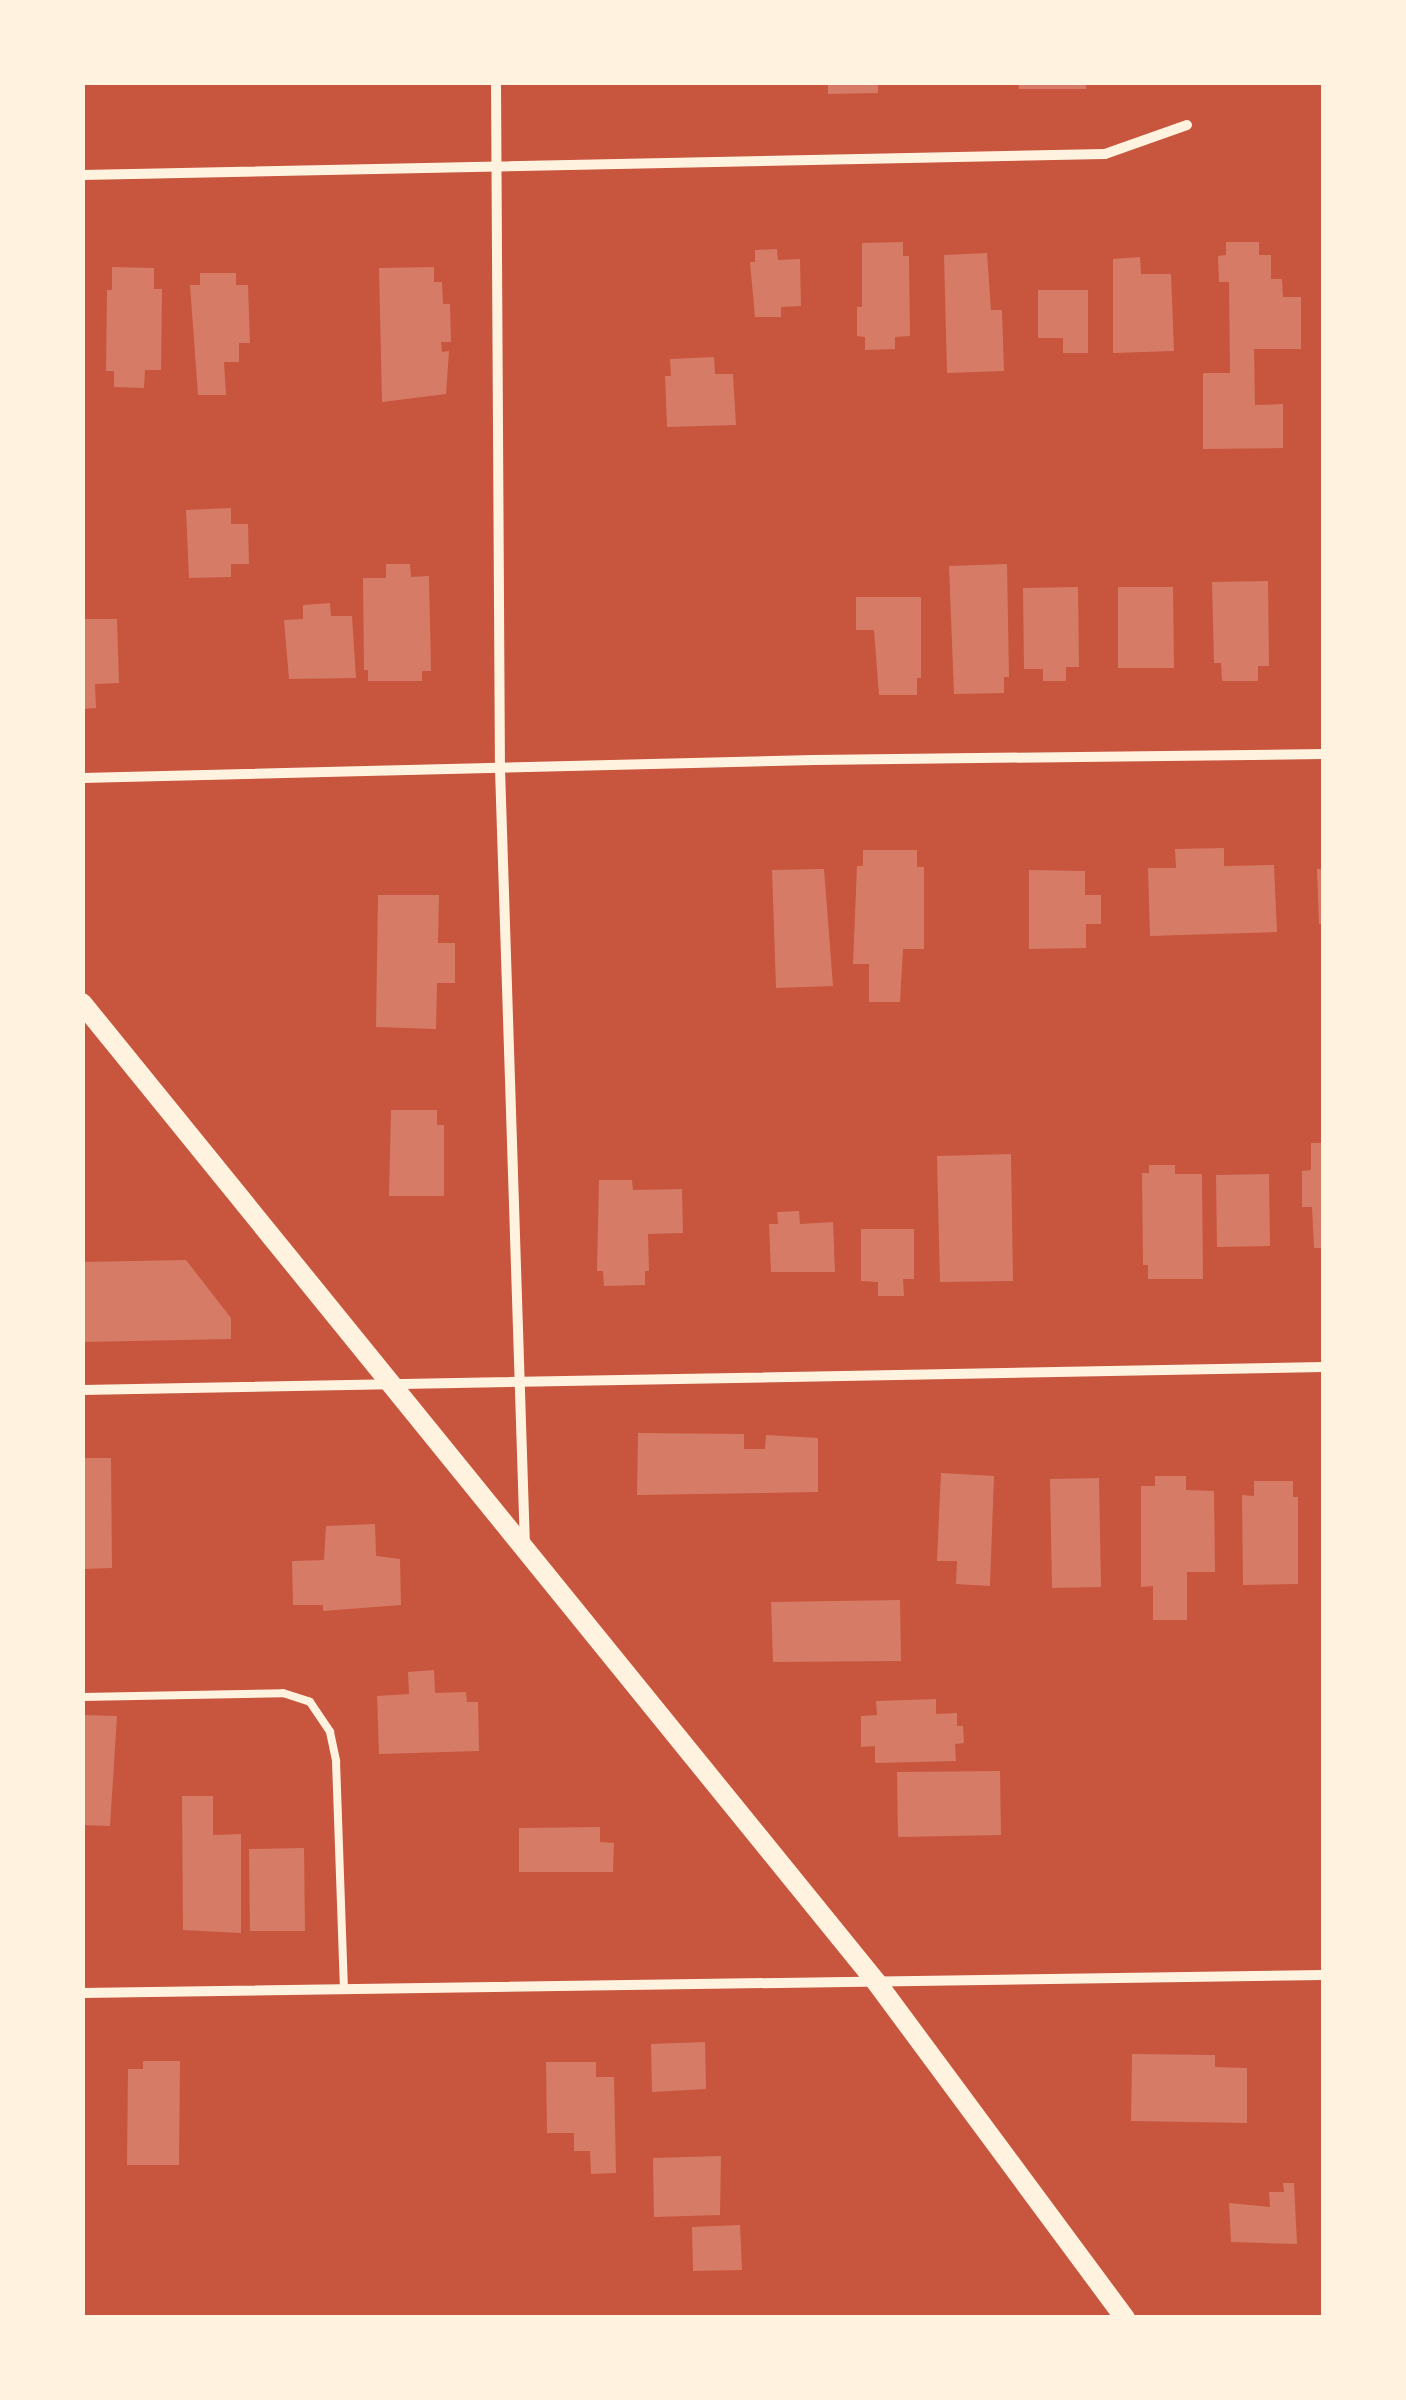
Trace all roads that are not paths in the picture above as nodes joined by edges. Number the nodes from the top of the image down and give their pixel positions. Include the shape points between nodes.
1 (496, 82) edge
2 (1187, 125) dead end
3 (496, 167) junction
4 (82, 175) edge
5 (1324, 754) edge
6 (500, 769) junction
7 (82, 778) edge
8 (82, 1003) edge
9 (1324, 1367) edge
10 (520, 1384) junction
11 (396, 1387) junction
12 (82, 1390) edge
13 (525, 1547) junction
14 (82, 1697) edge
15 (1324, 1975) edge
16 (878, 1983) junction
17 (344, 1990) junction
18 (82, 1993) edge
19 (1125, 2318) edge

1 - 3 street
2 - 3 street via 1106,154
3 - 4 street
3 - 6 street
5 - 6 street
6 - 7 street
6 - 10 street
8 - 11 main road
9 - 10 street
10 - 11 street
10 - 13 street
11 - 12 street
11 - 13 main road
13 - 16 main road
14 - 17 lane via 283,1692 310,1702 330,1732 336,1761
15 - 16 street
16 - 17 street
16 - 19 main road
17 - 18 street

